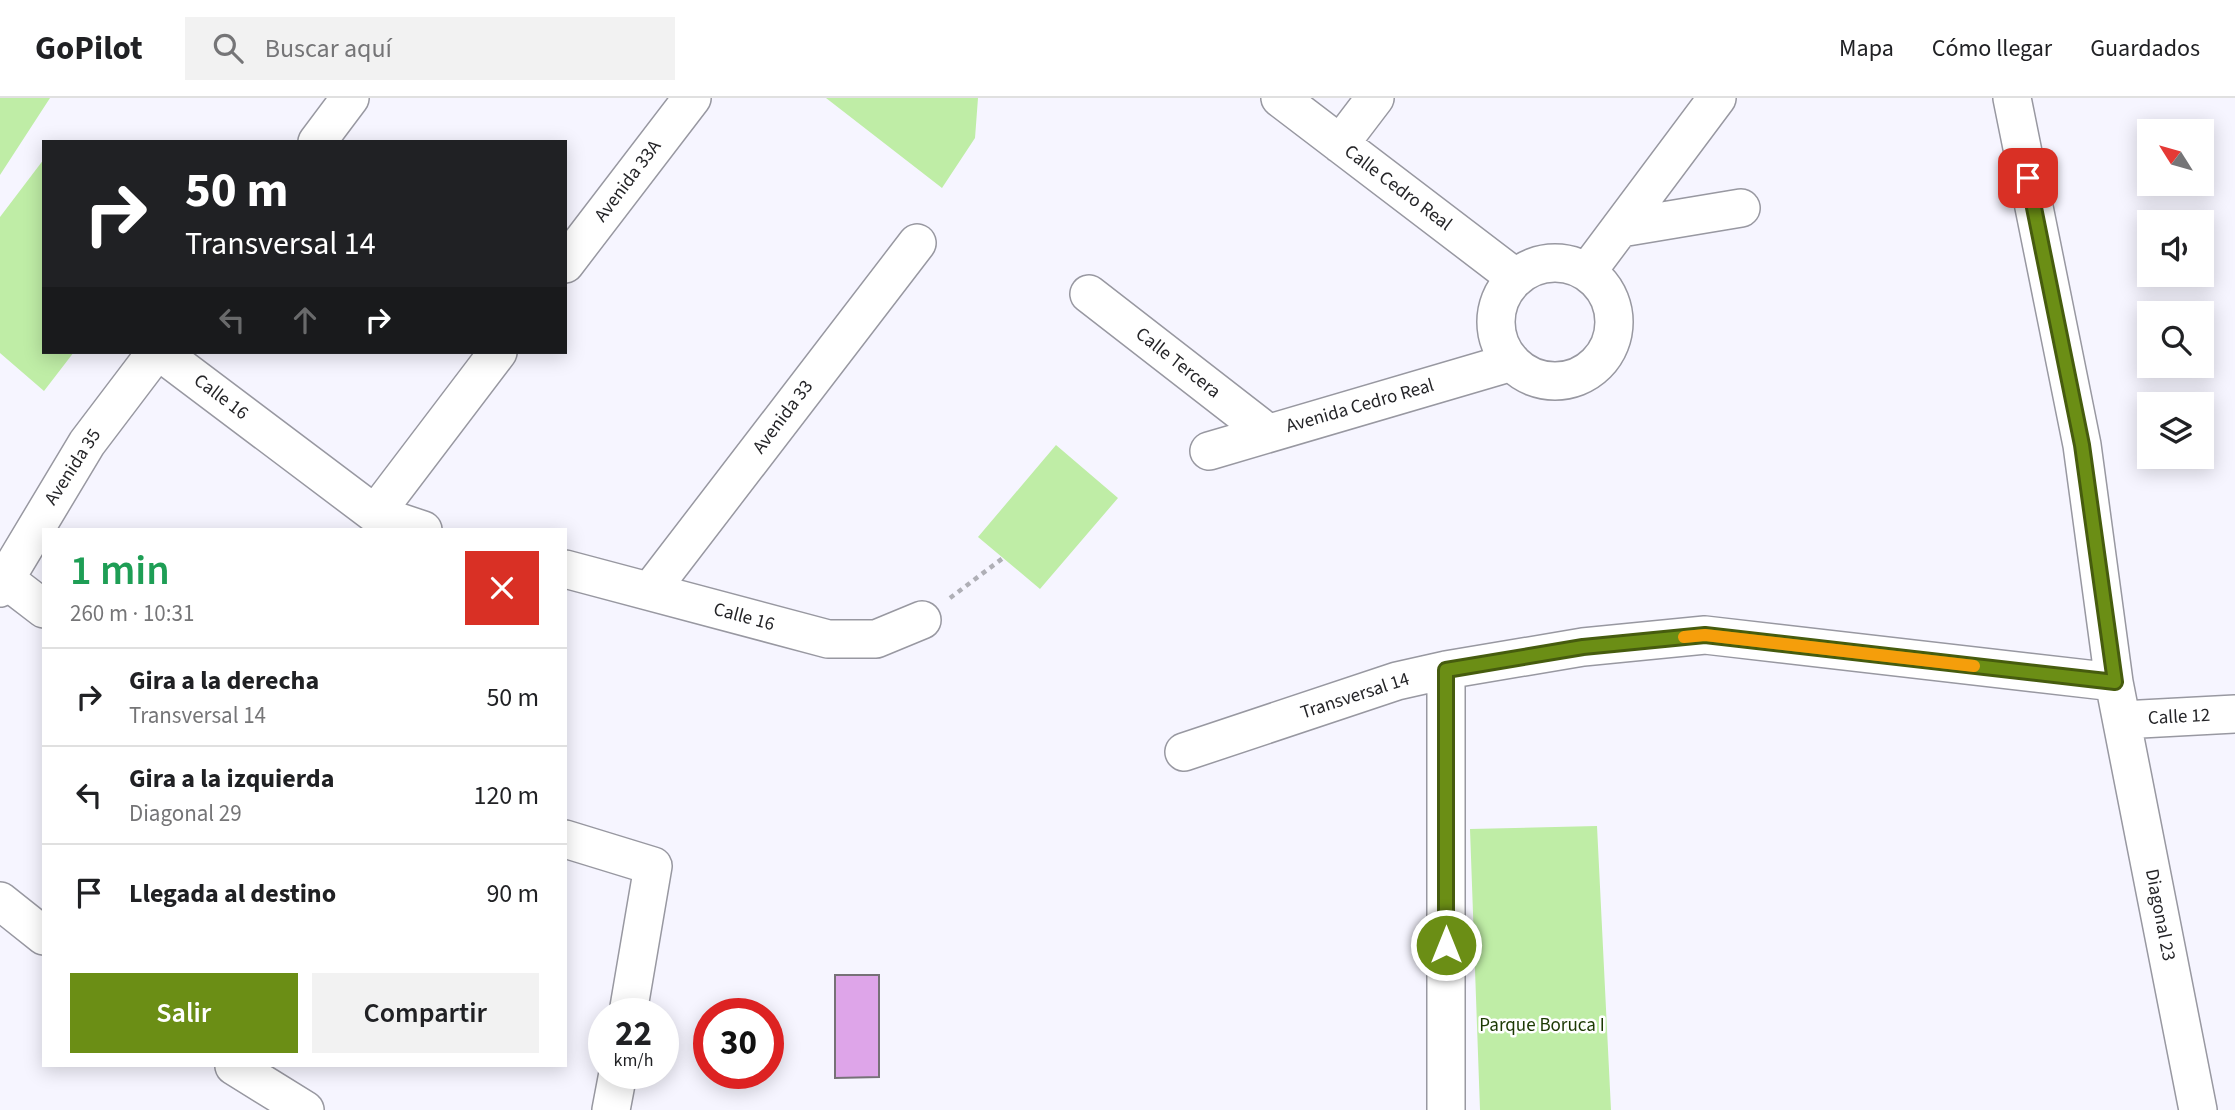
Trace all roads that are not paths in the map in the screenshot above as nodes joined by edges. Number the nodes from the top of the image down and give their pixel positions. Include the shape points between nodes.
1 (350, 98) edge
2 (692, 98) edge
3 (1280, 98) edge
4 (1374, 98) edge
5 (1717, 98) edge
6 (2012, 98) edge
7 (318, 140) edge
8 (1340, 144) junction
9 (1741, 208) dead end
10 (1621, 228) junction
11 (916, 243) dead end
12 (567, 261) edge
13 (1587, 272) junction
14 (1516, 278) junction
15 (1089, 294) dead end
16 (156, 354) edge
17 (161, 354) edge
18 (496, 354) edge
19 (1512, 362) junction
20 (1268, 433) junction
21 (1209, 451) dead end
22 (375, 514) junction
23 (417, 528) edge
24 (567, 570) edge
25 (3, 584) edge
26 (650, 592) junction
27 (42, 608) edge
28 (922, 620) road end
29 (1446, 670) junction
30 (2115, 682) junction
31 (2235, 714) edge
32 (2123, 720) junction
33 (1184, 752) dead end
34 (567, 840) edge
35 (0, 901) edge
36 (42, 934) edge
37 (631, 998) edge
38 (236, 1067) edge
39 (615, 1089) edge
40 (305, 1110) edge
41 (611, 1110) edge
42 (1446, 1110) edge
43 (2198, 1110) edge

1 - 7 street
2 - 12 street, Avenida 33A
3 - 8 street, Calle Cedro Real
4 - 8 street
5 - 10 street
6 - 30 street, Diagonal 23 via 2082,445
8 - 14 street, Calle Cedro Real
9 - 10 street
10 - 13 street
11 - 26 street, Avenida 33
13 - 14 street via 1551,262
13 - 19 street via 1602,285 1614,323 1600,359 1567,380 1528,374
14 - 19 street via 1497,310 1499,338
15 - 20 street, Calle Tercera
16 - 25 street, Avenida 35 via 87,443
17 - 22 street, Calle 16
18 - 22 street
19 - 20 street, Avenida Cedro Real
20 - 21 street, Avenida Cedro Real
22 - 23 street, Calle 16
24 - 26 street, Calle 16
25 - 27 street
26 - 28 street, Calle 16 via 828,639 876,639
29 - 30 street, Transversal 14 via 1583,647 1705,635
29 - 33 street, Transversal 14 via 1397,681
29 - 42 street
30 - 32 street, Diagonal 23
31 - 32 street, Calle 12
32 - 43 street, Diagonal 23
34 - 37 street via 653,866
35 - 36 street
38 - 40 street
39 - 41 street

